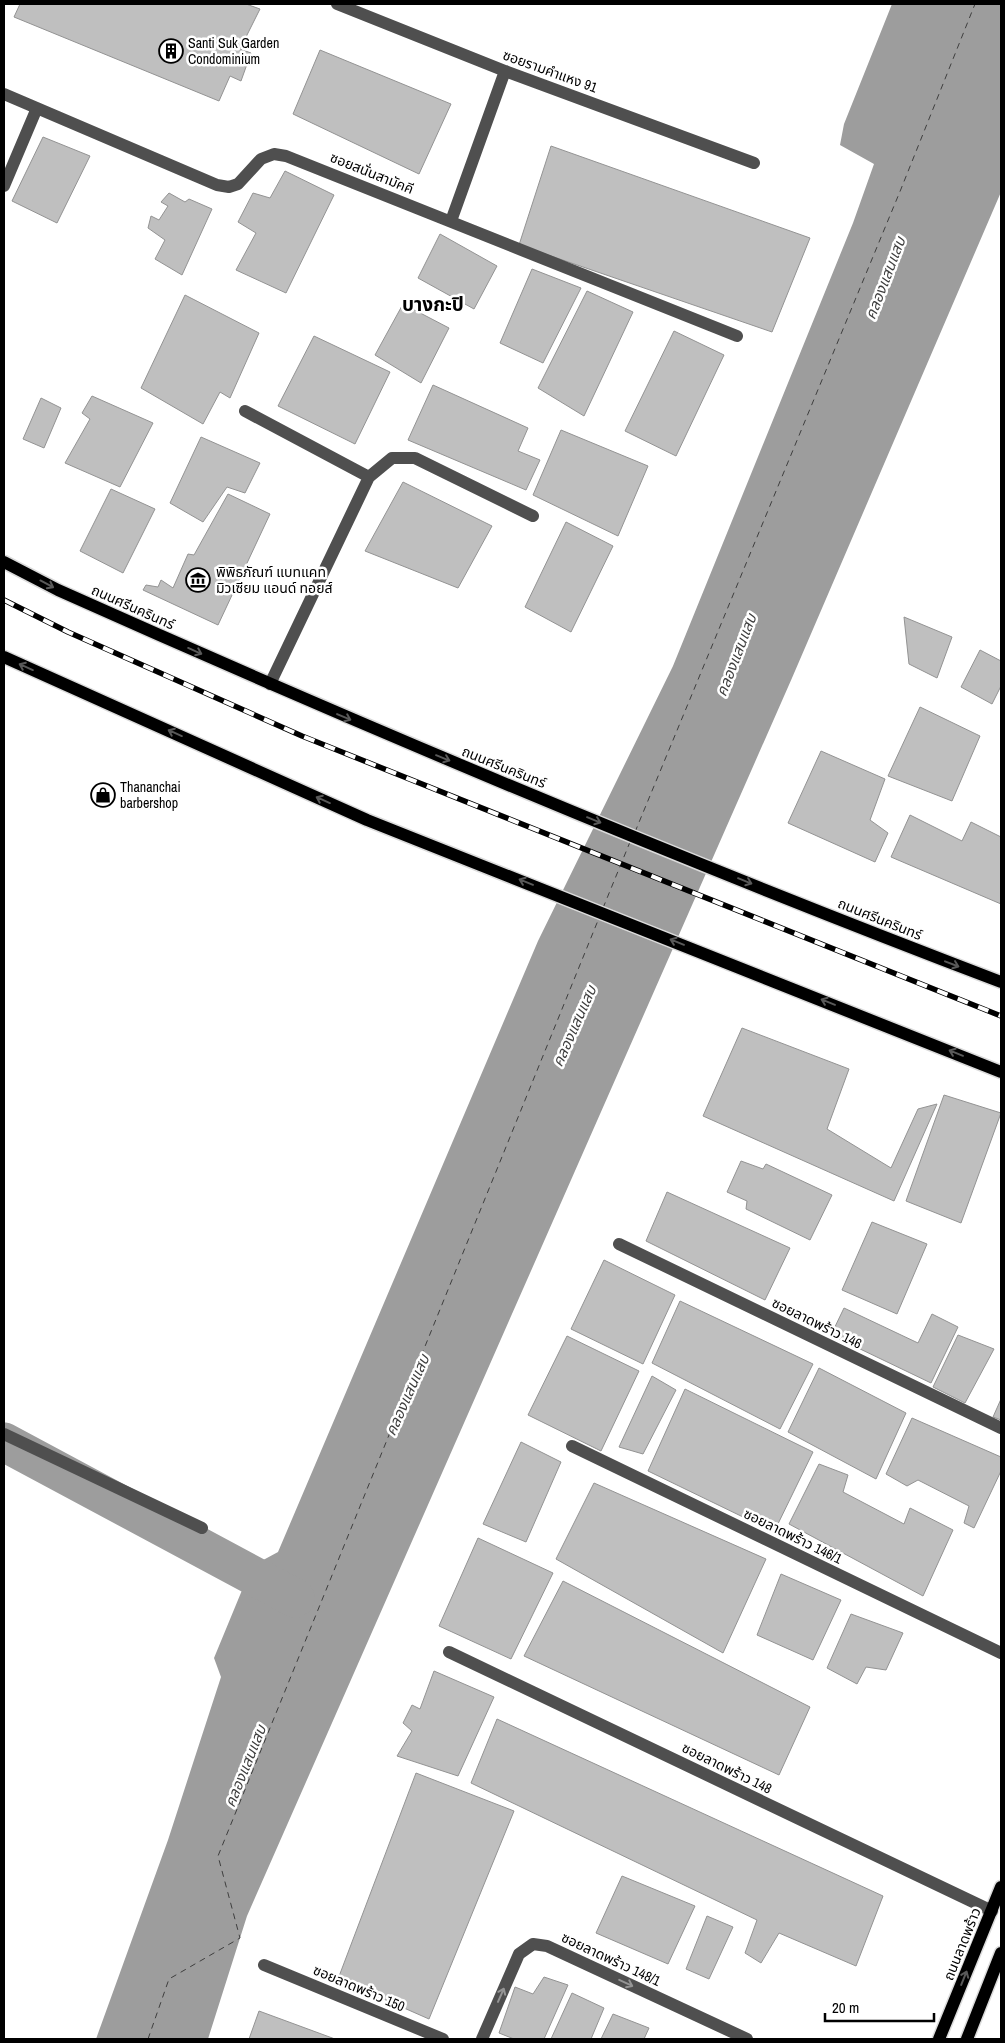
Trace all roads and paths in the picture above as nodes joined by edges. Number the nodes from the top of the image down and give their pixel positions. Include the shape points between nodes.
1 (337, 4) edge
2 (505, 71) junction
3 (4, 94) edge
4 (37, 108) junction
5 (754, 163) dead end
6 (4, 186) edge
7 (451, 221) junction
8 (737, 336) dead end
9 (245, 411) dead end
10 (369, 477) junction
11 (533, 516) dead end
12 (4, 562) edge
13 (4, 657) edge
14 (270, 684) junction
15 (1001, 982) edge
16 (1001, 1072) edge
17 (619, 1244) dead end
18 (1001, 1428) edge
19 (4, 1434) edge
20 (572, 1446) dead end
21 (202, 1528) dead end
22 (449, 1652) dead end
23 (1001, 1653) edge
24 (1001, 1887) edge
25 (992, 1911) junction
26 (1001, 1954) edge
27 (264, 1965) dead end
28 (443, 2039) edge
29 (482, 2039) edge
30 (747, 2039) edge
31 (939, 2039) edge
32 (967, 2039) edge

1 - 2 street, ซอยรามคำแหง 91
2 - 5 street, ซอยรามคำแหง 91
2 - 7 street
3 - 4 street, ซอยสนั่นสามัคคี
4 - 6 street
4 - 7 street, ซอยสนั่นสามัคคี via 217,185 229,187 238,184 261,159 274,154
7 - 8 street, ซอยสนั่นสามัคคี
9 - 10 street
10 - 11 street via 392,458 415,458
10 - 14 street
12 -> 14 main road, ถนนศรีนครินทร์ via 66,594
16 -> 13 main road via 367,820
14 -> 15 main road, ถนนศรีนครินทร์ via 398,740
17 - 18 street, ซอยลาดพร้าว 146
19 - 21 street
20 - 23 street, ซอยลาดพร้าว 146/1
22 - 25 street, ซอยลาดพร้าว 148
24 - 25 main road, ถนนลาดพร้าว
31 -> 25 main road, ถนนลาดพร้าว
26 - 32 main road
27 - 28 street, ซอยลาดพร้าว 150
29 -> 30 street, ซอยลาดพร้าว 148/1 via 519,1954 533,1944 547,1946

